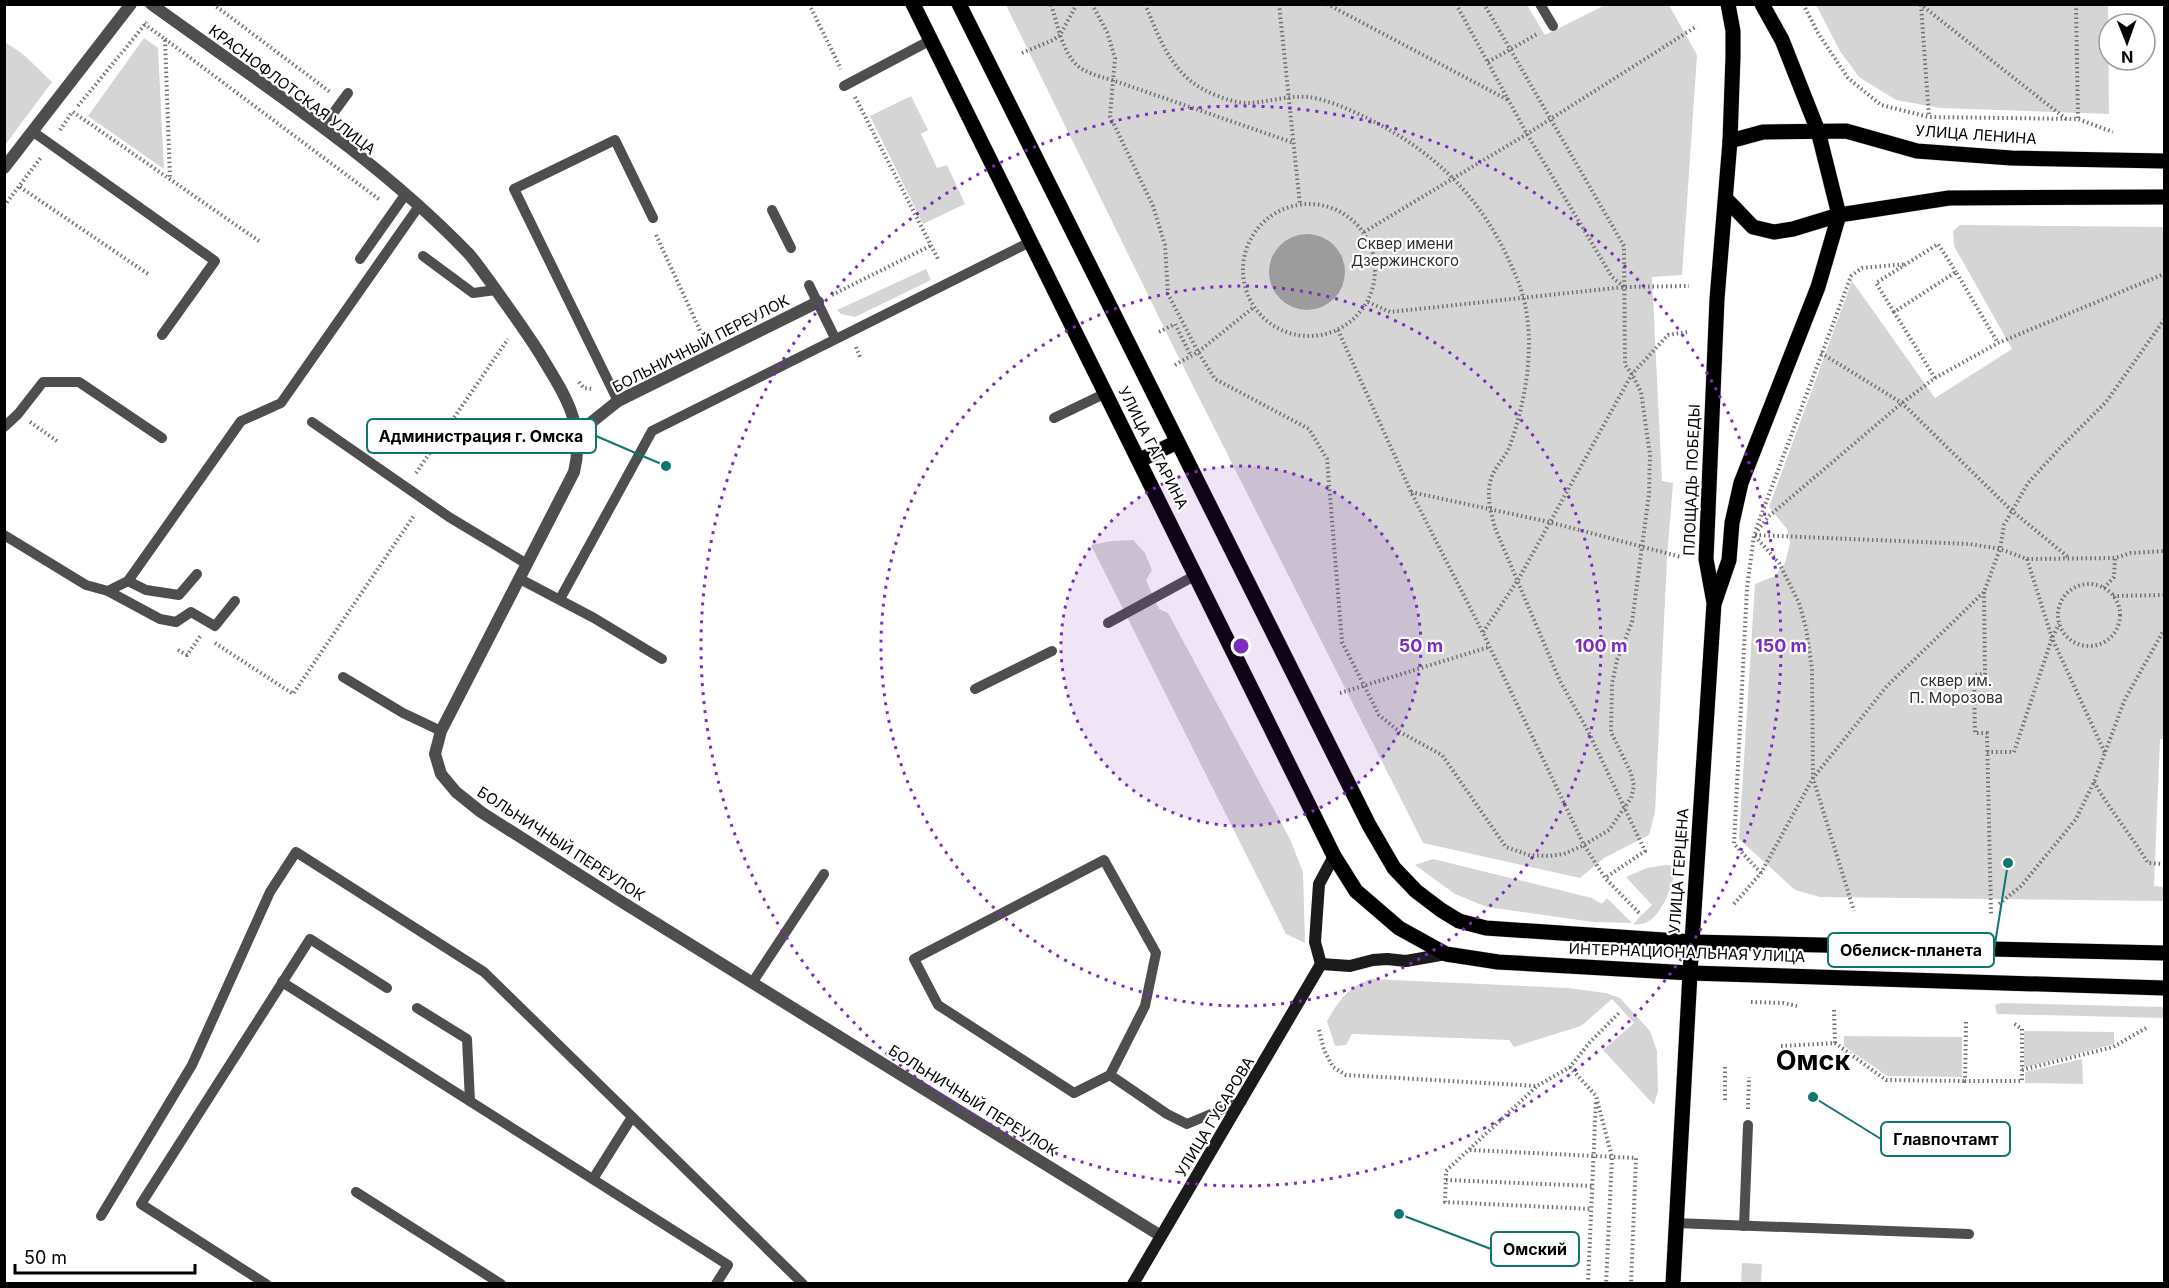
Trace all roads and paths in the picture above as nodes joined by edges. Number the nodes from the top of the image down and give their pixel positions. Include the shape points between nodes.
1 (131, 4) edge
2 (213, 4) edge
3 (809, 4) edge
4 (913, 4) edge
5 (959, 4) edge
6 (1051, 4) edge
7 (1077, 4) edge
8 (1092, 4) edge
9 (1144, 4) edge
10 (1279, 4) edge
11 (1327, 4) edge
12 (1456, 4) edge
13 (1484, 4) edge
14 (1540, 4) edge
15 (1762, 4) edge
16 (1803, 4) edge
17 (2076, 4) edge
18 (1729, 5) edge
19 (1921, 5) edge
20 (156, 8) edge
21 (144, 24) junction
22 (1552, 26) joint
23 (1697, 26) dead end
24 (1060, 34) junction
25 (165, 39) junction
26 (931, 40) junction
27 (1511, 50) junction
28 (1022, 53) dead end
29 (1488, 62) junction
30 (1112, 80) junction
31 (846, 85) junction
32 (348, 93) dead end
33 (1289, 97) junction
34 (1508, 100) junction
35 (340, 103) junction
36 (73, 112) junction
37 (1929, 117) junction
38 (1550, 119) junction
39 (2067, 119) junction
40 (2078, 119) junction
41 (323, 128) junction
42 (32, 131) junction
43 (1818, 131) junction
44 (2113, 132) dead end
45 (1527, 134) junction
46 (1731, 141) junction
47 (1294, 143) junction
48 (50, 144) junction
49 (2164, 161) edge
50 (4, 168) edge
51 (1454, 178) junction
52 (170, 180) junction
53 (20, 187) junction
54 (405, 195) junction
55 (2164, 198) edge
56 (1726, 199) junction
57 (1300, 205) junction
58 (4, 206) edge
59 (419, 206) junction
60 (772, 210) dead end
61 (394, 211) junction
62 (1839, 215) junction
63 (653, 218) dead end
64 (1364, 232) junction
65 (656, 235) dead end
66 (259, 241) dead end
67 (1030, 242) junction
68 (930, 246) junction
69 (791, 248) dead end
70 (423, 256) dead end
71 (360, 259) dead end
72 (938, 259) dead end
73 (1906, 264) junction
74 (1956, 272) junction
75 (148, 274) dead end
76 (2164, 274) edge
77 (809, 285) dead end
78 (1689, 286) dead end
79 (1624, 287) junction
80 (496, 290) junction
81 (1524, 298) junction
82 (818, 302) junction
83 (1368, 302) junction
84 (1254, 308) junction
85 (1893, 312) junction
86 (2164, 320) edge
87 (1338, 330) junction
88 (1159, 332) dead end
89 (1687, 332) dead end
90 (162, 335) dead end
91 (835, 338) junction
92 (505, 343) dead end
93 (1998, 343) junction
94 (706, 345) dead end
95 (1198, 352) junction
96 (1821, 353) junction
97 (1191, 356) junction
98 (1175, 365) dead end
99 (1632, 374) junction
100 (1935, 378) junction
101 (578, 379) dead end
102 (612, 389) junction
103 (1106, 393) junction
104 (618, 402) junction
105 (1902, 403) junction
106 (1054, 417) dead end
107 (312, 422) dead end
108 (4, 427) edge
109 (42, 431) dead end
110 (578, 434) junction
111 (162, 438) dead end
112 (57, 441) dead end
113 (1177, 442) junction
114 (1140, 460) junction
115 (406, 487) junction
116 (1411, 492) junction
117 (1489, 508) junction
118 (2011, 510) junction
119 (415, 514) dead end
120 (1549, 522) junction
121 (4, 535) edge
122 (1754, 536) junction
123 (1642, 546) junction
124 (2000, 549) junction
125 (2164, 551) edge
126 (1681, 557) dead end
127 (2068, 558) junction
128 (2115, 558) junction
129 (2027, 559) junction
130 (527, 564) junction
131 (197, 574) dead end
132 (1196, 575) junction
133 (520, 579) junction
134 (1518, 580) junction
135 (128, 581) junction
136 (2104, 588) junction
137 (108, 591) junction
138 (1984, 591) junction
139 (2164, 595) edge
140 (2113, 596) junction
141 (560, 599) junction
142 (235, 601) dead end
143 (1714, 603) junction
144 (1108, 623) dead end
145 (2059, 624) junction
146 (2164, 630) edge
147 (1483, 633) junction
148 (2052, 638) junction
149 (1490, 647) junction
150 (178, 650) dead end
151 (1052, 651) dead end
152 (662, 659) dead end
153 (342, 677) dead end
154 (1364, 685) junction
155 (975, 689) dead end
156 (1340, 693) dead end
157 (441, 731) junction
158 (1987, 752) junction
159 (2105, 753) junction
160 (1813, 778) junction
161 (2094, 782) junction
162 (1624, 810) junction
163 (1584, 845) junction
164 (1334, 856) junction
165 (2164, 864) edge
166 (1394, 868) joint
167 (1761, 873) junction
168 (824, 874) dead end
169 (1605, 879) junction
170 (1369, 903) joint
171 (1734, 904) dead end
172 (1999, 904) dead end
173 (1854, 911) dead end
174 (1991, 914) dead end
175 (1641, 915) dead end
176 (1693, 942) junction
177 (2164, 953) edge
178 (1446, 954) junction
179 (1321, 964) junction
180 (1690, 973) junction
181 (282, 982) junction
182 (752, 983) junction
183 (387, 988) dead end
184 (2164, 988) edge
185 (1751, 1002) dead end
186 (1797, 1006) dead end
187 (417, 1008) dead end
188 (1834, 1010) dead end
189 (1620, 1012) dead end
190 (1969, 1022) dead end
191 (2013, 1023) dead end
192 (2145, 1028) dead end
193 (1319, 1030) dead end
194 (1835, 1043) junction
195 (1781, 1046) dead end
196 (1570, 1066) junction
197 (1725, 1067) dead end
198 (2022, 1070) junction
199 (1110, 1075) junction
200 (1749, 1077) dead end
201 (1965, 1081) junction
202 (1537, 1086) junction
203 (1596, 1096) junction
204 (1242, 1100) junction
205 (470, 1101) junction
206 (1725, 1103) dead end
207 (632, 1117) junction
208 (1748, 1125) joint
209 (1469, 1150) junction
210 (1594, 1156) junction
211 (1612, 1157) junction
212 (593, 1179) junction
213 (1446, 1180) junction
214 (1592, 1186) junction
215 (356, 1192) dead end
216 (1591, 1209) junction
217 (101, 1216) dead end
218 (1676, 1223) junction
219 (1744, 1226) junction
220 (1969, 1234) dead end
221 (1161, 1236) junction
222 (266, 1284) edge
223 (501, 1284) edge
224 (716, 1284) edge
225 (803, 1284) edge
226 (1133, 1284) edge
227 (1588, 1284) edge
228 (1606, 1284) edge
229 (1631, 1284) edge
230 (1673, 1284) edge

1 - 42 street
2 - 35 path via 327,88
3 - 31 path
4 - 26 main road, УЛИЦА ГАГАРИНА
5 - 113 main road, УЛИЦА ГАГАРИНА
6 - 24 path
7 - 24 path
8 - 30 path via 1115,58
9 - 33 path via 1166,53 1184,76 1204,91 1248,103
10 - 33 path
11 - 34 path
12 - 29 path
13 - 27 path
14 - 22 lane
15 - 43 main road via 1782,40
16 - 37 path via 1848,78 1881,105
17 - 40 path
18 - 46 main road, ПЛОЩАДЬ ПОБЕДЫ via 1733,56
19 - 37 path
19 - 39 path
20 - 21 path
20 - 41 street, КРАСНОФЛОТСКАЯ УЛИЦА
21 - 25 path
21 - 36 path
22 - 27 path
23 - 38 path
24 - 28 path
24 - 30 path via 1068,56 1084,73
25 - 52 path
25 - 61 path
26 - 31 lane
26 - 67 main road, УЛИЦА ГАГАРИНА
27 - 29 path
27 - 38 path
29 - 34 path
30 - 47 path
30 - 95 path via 1110,116 1153,206 1165,245 1168,294
31 - 68 path
32 - 35 lane
33 - 47 path
33 - 51 path via 1309,97 1354,111 1406,138
34 - 45 path
35 - 41 lane
36 - 48 path
36 - 52 path
37 - 39 path
38 - 45 path
38 - 79 path via 1620,236 1624,246
39 - 40 path
40 - 44 path
41 - 54 street, КРАСНОФЛОТСКАЯ УЛИЦА
42 - 48 lane
42 - 50 street
43 - 46 main road via 1763,132
43 - 49 main road, УЛИЦА ЛЕНИНА via 1846,131 1917,151
43 - 62 main road
45 - 51 path
45 - 79 path via 1612,277
46 - 56 main road, ПЛОЩАДЬ ПОБЕДЫ
47 - 57 path
48 - 53 path
48 - 90 lane via 215,261
51 - 64 path
51 - 81 path via 1497,235
52 - 66 path
53 - 58 path
53 - 75 path
54 - 59 street, КРАСНОФЛОТСКАЯ УЛИЦА
54 - 61 lane
55 - 62 main road via 1972,198
56 - 62 main road via 1753,228 1774,232
56 - 143 main road, ПЛОЩАДЬ ПОБЕДЫ via 1717,299 1706,559
57 - 64 path via 1324,206 1347,215
57 - 84 path via 1278,212 1261,226 1249,244 1243,266 1245,288
59 - 80 street, КРАСНОФЛОТСКАЯ УЛИЦА via 471,256
59 - 135 lane via 281,403 241,421
60 - 69 lane
61 - 71 lane
62 - 143 main road via 1818,287 1741,483 1729,560
63 - 102 lane via 615,140 514,189
64 - 83 path via 1374,255 1375,279
65 - 94 path
67 - 91 lane
67 - 103 main road, УЛИЦА ГАГАРИНА
68 - 72 path
68 - 82 path
70 - 80 lane via 473,294
73 - 74 path via 1938,244
73 - 85 path via 1876,283
73 - 96 path via 1862,268 1851,276
74 - 85 path
74 - 93 path
76 - 93 path
77 - 82 lane
78 - 79 path
79 - 81 path
79 - 99 path via 1625,365
80 - 110 street, КРАСНОФЛОТСКАЯ УЛИЦА via 565,395
81 - 83 path via 1390,312
81 - 117 path via 1529,324 1526,380 1508,450 1491,479
82 - 91 lane
82 - 104 street, БОЛЬНИЧНЫЙ ПЕРЕУЛОК
83 - 87 path via 1355,319
84 - 87 path via 1271,324 1292,334 1316,336
84 - 95 path
85 - 100 path
86 - 118 path via 2106,402 2028,483
87 - 116 path
88 - 97 path via 1175,324
89 - 99 path via 1668,335
91 - 141 lane via 652,431
92 - 115 path
93 - 100 path
95 - 97 path
95 - 154 path via 1215,379 1309,429 1327,459 1342,642
96 - 105 path
96 - 122 path
97 - 98 path
99 - 120 path
99 - 123 path via 1641,392 1650,455
100 - 105 path
101 - 102 path via 584,388
102 - 104 lane
103 - 106 lane
103 - 114 main road, УЛИЦА ГАГАРИНА
104 - 110 street, БОЛЬНИЧНЫЙ ПЕРЕУЛОК
105 - 118 path
105 - 122 path via 1769,516
107 - 115 lane
108 - 111 lane via 43,382 79,382
109 - 112 path
110 - 130 street, БОЛЬНИЧНЫЙ ПЕРЕУЛОК via 574,472
113 - 114 main road
113 - 166 main road, УЛИЦА ГАГАРИНА
114 - 132 main road, УЛИЦА ГАГАРИНА
115 - 130 lane
116 - 117 path
116 - 147 path
117 - 120 path
117 - 134 path
118 - 124 path
118 - 127 path
119 - 150 path via 293,694 201,635 187,655
120 - 123 path
120 - 134 path
121 - 137 lane via 86,585
122 - 124 path via 1970,544
122 - 160 path via 1779,563 1799,603 1806,628 1812,669
122 - 167 path via 1734,844
123 - 126 path
123 - 162 path via 1632,622 1612,684 1611,732 1634,786
124 - 129 path
124 - 138 path
125 - 128 path
127 - 128 path
127 - 129 path
128 - 136 path via 2114,577
129 - 148 path
130 - 133 street, БОЛЬНИЧНЫЙ ПЕРЕУЛОК
131 - 135 lane via 179,595 146,590
132 - 144 lane
132 - 164 main road, УЛИЦА ГАГАРИНА
133 - 141 lane
133 - 157 street, БОЛЬНИЧНЫЙ ПЕРЕУЛОК
134 - 147 path
134 - 162 path via 1560,681
135 - 137 lane
136 - 140 path
136 - 145 path via 2080,585 2070,591 2062,600
137 - 142 lane via 160,619 176,622 190,612 215,626
138 - 158 path via 1985,674 1974,675 1975,733 1987,733
138 - 160 path via 1887,686
139 - 140 path
140 - 145 path via 2120,619 2108,640 2085,646 2069,639
141 - 152 lane
143 - 176 main road, УЛИЦА ГЕРЦЕНА
145 - 148 path
146 - 159 path via 2125,699
147 - 149 path
148 - 158 path via 2014,752
148 - 159 path
149 - 154 path
149 - 163 path
151 - 155 lane
153 - 157 lane
154 - 156 path
154 - 163 path via 1379,715 1400,732 1442,755 1506,847 1529,855 1549,856
157 - 182 street, БОЛЬНИЧНЫЙ ПЕРЕУЛОК via 435,754 441,774 456,792 481,812
158 - 174 path
159 - 161 path
160 - 167 path
160 - 173 path
161 - 165 path via 2148,863
161 - 172 path via 2076,819 2021,886
162 - 163 path via 1609,830
162 - 169 path via 1645,851
163 - 169 path
164 - 170 main road, УЛИЦА ГАГАРИНА via 1356,891
164 - 179 main road via 1319,884 1315,942
166 - 176 main road, ИНТЕРНАЦИОНАЛЬНАЯ УЛИЦА via 1441,910 1460,921 1486,928
167 - 171 path
168 - 182 lane
169 - 175 path
170 - 178 main road, ИНТЕРНАЦИОНАЛЬНАЯ УЛИЦА via 1399,928
176 - 177 main road, ИНТЕРНАЦИОНАЛЬНАЯ УЛИЦА
176 - 180 main road, УЛИЦА ГЕРЦЕНА
178 - 179 main road via 1406,961 1373,960 1350,966
178 - 180 main road, ИНТЕРНАЦИОНАЛЬНАЯ УЛИЦА via 1497,962
179 - 204 main road, УЛИЦА ГУСАРОВА
180 - 184 main road, ИНТЕРНАЦИОНАЛЬНАЯ УЛИЦА
180 - 218 main road, УЛИЦА ГЕРЦЕНА
181 - 183 lane via 310,939
181 - 205 lane
181 - 222 lane via 141,1204
182 - 221 street, БОЛЬНИЧНЫЙ ПЕРЕУЛОК
185 - 186 path
187 - 205 lane via 467,1039
188 - 194 path
189 - 196 path
190 - 201 path
191 - 198 path via 2022,1029
192 - 198 path via 2113,1047
193 - 202 path via 1333,1067 1346,1075
194 - 195 path
194 - 201 path via 1886,1080
196 - 202 path
196 - 203 path
197 - 206 path
198 - 201 path via 2022,1081
199 - 199 lane via 1144,1006 1156,953 1104,860 914,959 938,1005 1074,1093
199 - 204 lane via 1187,1124
200 - 208 path
202 - 209 path
203 - 210 path
203 - 211 path
204 - 221 main road, УЛИЦА ГУСАРОВА
205 - 212 lane
207 - 212 lane
207 - 217 lane via 483,972 296,852 270,892 192,1065
207 - 225 lane
208 - 219 lane
209 - 210 path
209 - 213 path via 1446,1171
210 - 211 path
210 - 214 path
211 - 228 path
211 - 229 path via 1636,1158
212 - 224 lane via 728,1265
213 - 214 path
213 - 216 path via 1445,1202
214 - 216 path
215 - 223 lane
216 - 227 path
218 - 219 lane
218 - 230 main road, УЛИЦА ГЕРЦЕНА
219 - 220 lane
221 - 226 main road, УЛИЦА ГУСАРОВА

